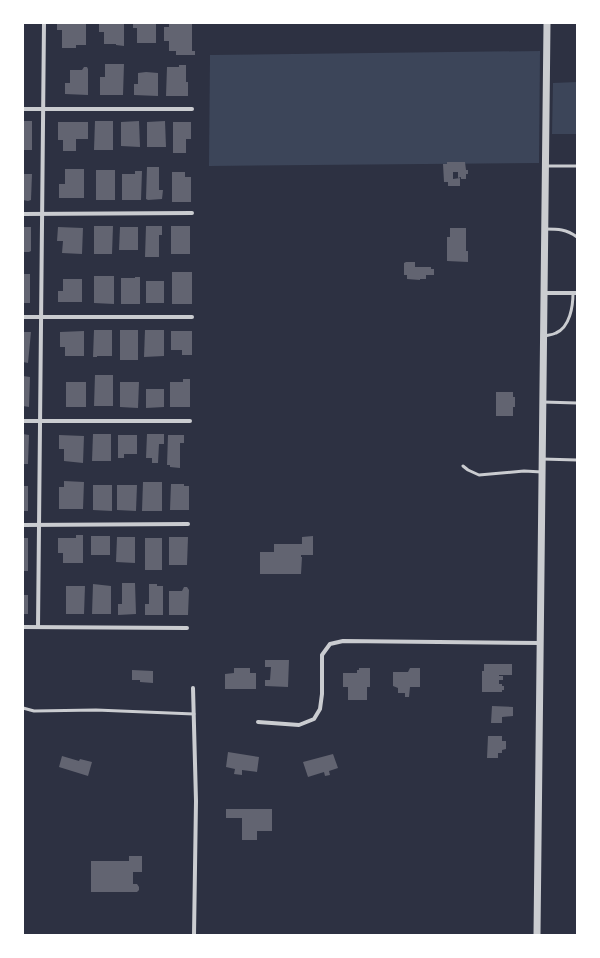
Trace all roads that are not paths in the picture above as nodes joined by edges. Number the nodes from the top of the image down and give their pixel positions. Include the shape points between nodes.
1 (44, 23) edge
2 (547, 23) edge
3 (23, 109) edge
4 (43, 109) junction
5 (192, 109) dead end
6 (545, 166) junction
7 (577, 166) edge
8 (192, 213) dead end
9 (23, 214) edge
10 (42, 214) junction
11 (545, 229) junction
12 (577, 237) edge
13 (544, 293) junction
14 (575, 293) edge
15 (23, 317) edge
16 (41, 317) junction
17 (192, 317) dead end
18 (544, 336) junction
19 (543, 402) junction
20 (577, 403) edge
21 (23, 421) edge
22 (40, 421) junction
23 (190, 421) dead end
24 (542, 459) junction
25 (577, 460) edge
26 (463, 466) dead end
27 (542, 472) junction
28 (23, 524) edge
29 (188, 524) dead end
30 (39, 525) junction
31 (23, 627) edge
32 (38, 627) junction
33 (188, 628) dead end
34 (540, 643) junction
35 (193, 688) dead end
36 (23, 708) edge
37 (194, 714) junction
38 (258, 722) dead end
39 (194, 935) edge
40 (537, 935) edge

1 - 4 street
2 - 6 street
3 - 4 street
4 - 5 street
4 - 10 street
6 - 7 lane
6 - 11 street
8 - 10 street
9 - 10 street
10 - 16 street
11 - 12 lane via 560,228
11 - 13 street
13 - 14 street
13 - 18 street
14 - 18 lane via 572,310 566,322 558,333
15 - 16 street
16 - 17 street
16 - 22 street
18 - 19 street
19 - 20 lane
19 - 24 street
21 - 22 street
22 - 23 street
22 - 30 street
24 - 25 lane
24 - 27 street
26 - 27 lane via 480,474
27 - 34 street
28 - 30 street
29 - 30 street
30 - 32 street
31 - 32 street
32 - 33 street
34 - 38 street via 344,641 330,644 322,655 322,694 320,709 314,719 299,725
34 - 40 street
35 - 37 street
36 - 37 lane via 34,711 96,710
37 - 39 street

